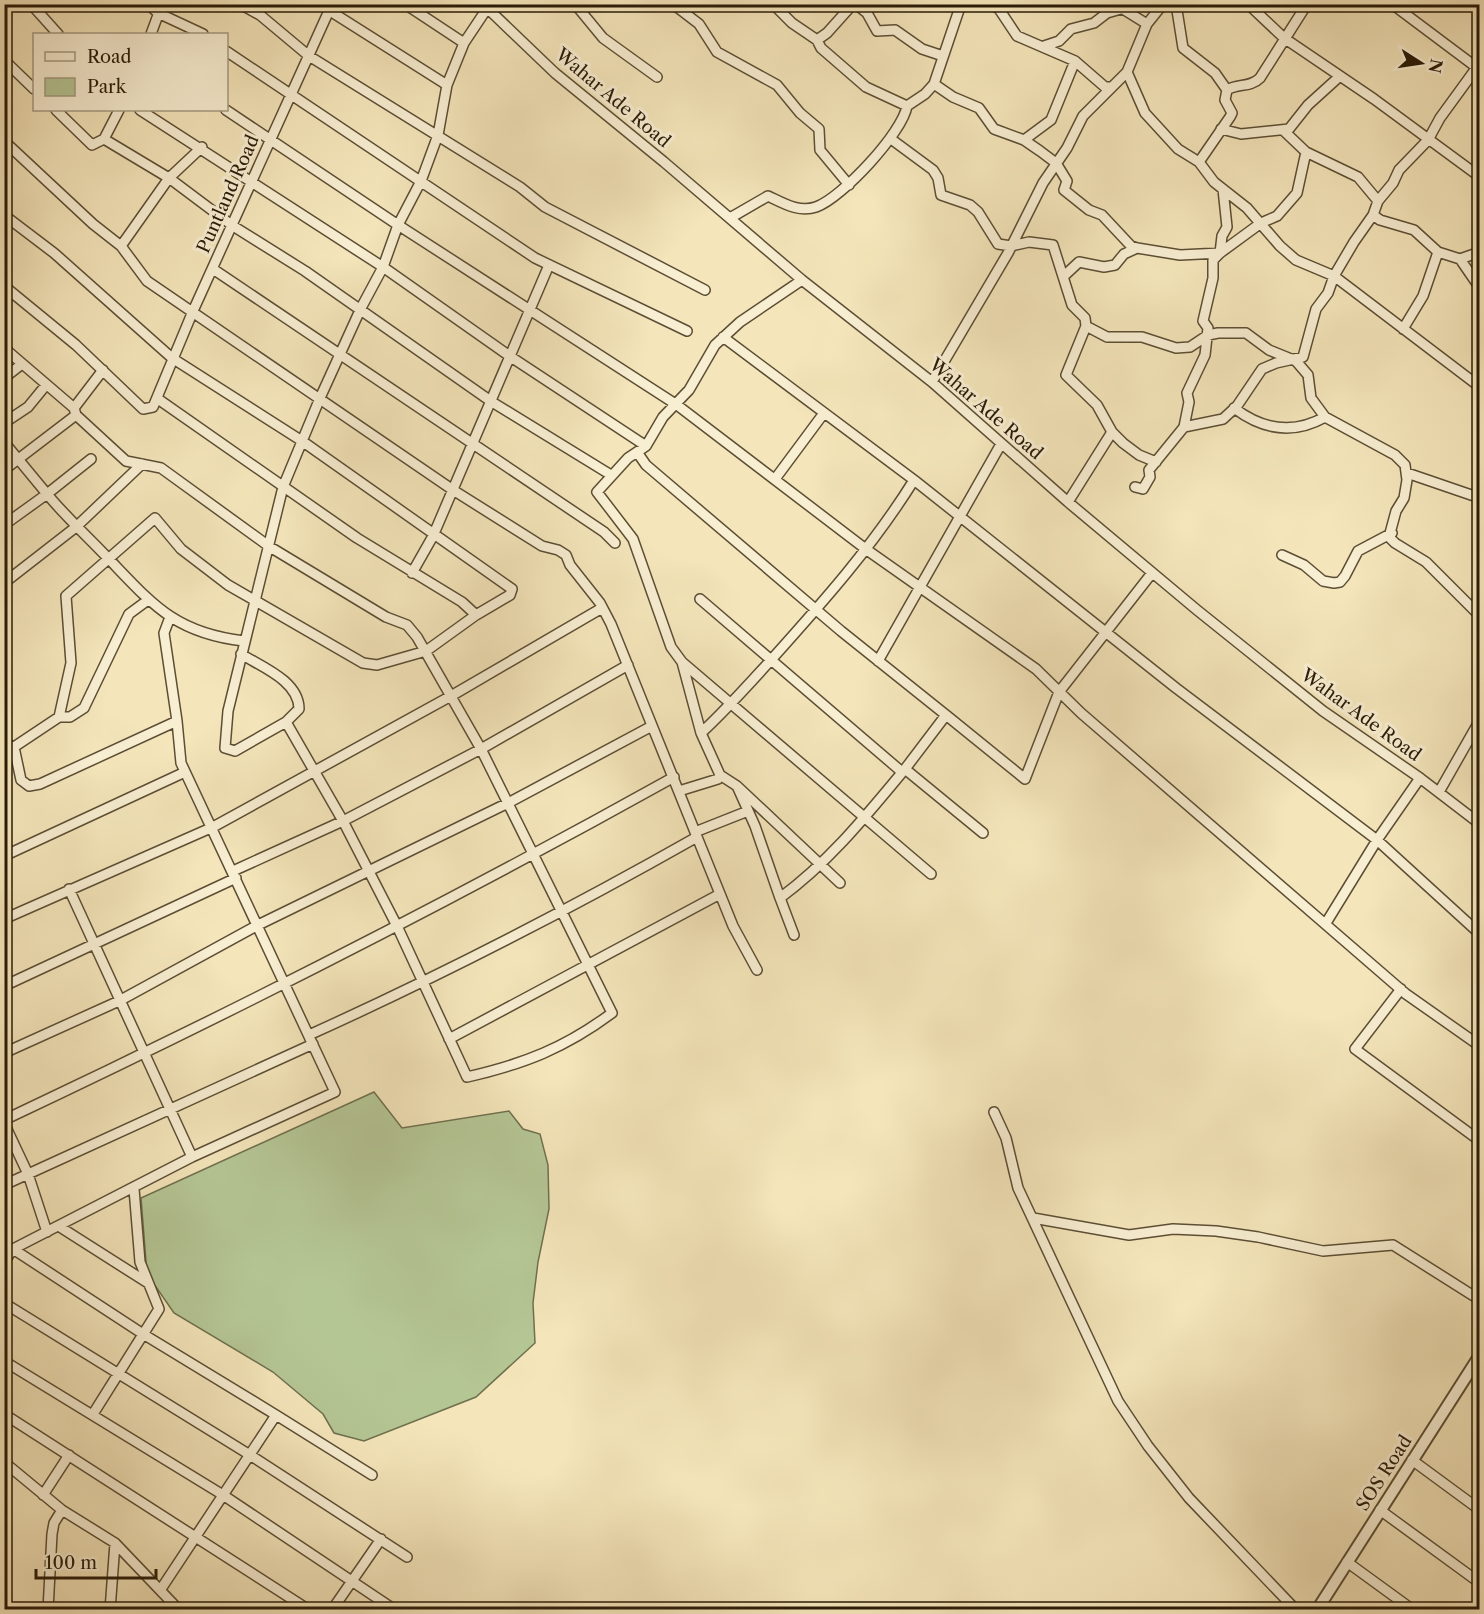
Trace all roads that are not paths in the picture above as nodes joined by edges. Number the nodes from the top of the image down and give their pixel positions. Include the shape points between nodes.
1 (10, 4) edge
2 (31, 4) edge
3 (148, 4) edge
4 (240, 4) edge
5 (405, 4) edge
6 (575, 4) edge
7 (673, 4) edge
8 (773, 4) edge
9 (855, 4) edge
10 (992, 4) edge
11 (1163, 4) edge
12 (1176, 4) edge
13 (1248, 4) edge
14 (1307, 4) edge
15 (1392, 4) edge
16 (959, 5) edge
17 (486, 6) edge
18 (329, 7) edge
19 (1118, 7) edge
20 (160, 9) edge
21 (4, 11) edge
22 (1147, 24) junction
23 (57, 33) edge
24 (151, 33) edge
25 (201, 33) edge
26 (1284, 39) junction
27 (817, 40) junction
28 (464, 43) junction
29 (1043, 46) junction
30 (228, 52) edge
31 (309, 56) junction
32 (943, 56) junction
33 (4, 60) edge
34 (1075, 62) junction
35 (1478, 67) edge
36 (1127, 72) junction
37 (1340, 76) junction
38 (657, 77) dead end
39 (934, 84) junction
40 (447, 85) junction
41 (33, 87) edge
42 (1111, 87) junction
43 (1227, 90) junction
44 (290, 96) junction
45 (907, 106) junction
46 (57, 111) edge
47 (118, 111) edge
48 (142, 111) edge
49 (228, 111) edge
50 (1221, 129) junction
51 (1284, 131) junction
52 (438, 135) junction
53 (270, 138) junction
54 (104, 139) junction
55 (891, 139) junction
56 (1024, 140) junction
57 (1428, 140) junction
58 (4, 141) edge
59 (202, 147) junction
60 (1306, 152) junction
61 (1199, 162) junction
62 (1056, 164) junction
63 (1479, 177) edge
64 (170, 178) junction
65 (421, 181) junction
66 (251, 183) junction
67 (849, 185) junction
68 (1222, 189) junction
69 (1378, 201) junction
70 (4, 215) edge
71 (1373, 215) junction
72 (730, 218) junction
73 (1261, 223) junction
74 (398, 225) junction
75 (233, 226) junction
76 (121, 246) junction
77 (1011, 246) junction
78 (1137, 248) junction
79 (1220, 252) junction
80 (1438, 252) junction
81 (1479, 252) edge
82 (1460, 259) junction
83 (549, 265) junction
84 (383, 267) junction
85 (213, 269) junction
86 (1065, 275) junction
87 (1334, 276) junction
88 (802, 280) junction
89 (4, 286) edge
90 (1479, 288) edge
91 (705, 290) dead end
92 (360, 308) junction
93 (193, 311) junction
94 (531, 312) junction
95 (1086, 326) junction
96 (1403, 329) junction
97 (687, 331) dead end
98 (1208, 335) junction
99 (723, 338) junction
100 (4, 348) edge
101 (341, 353) junction
102 (511, 357) junction
103 (172, 358) junction
104 (1290, 359) junction
105 (22, 364) junction
106 (103, 370) junction
107 (4, 378) edge
108 (932, 382) junction
109 (46, 385) junction
110 (1479, 387) edge
111 (320, 398) junction
112 (158, 399) junction
113 (492, 402) junction
114 (677, 405) junction
115 (1234, 408) junction
116 (75, 411) junction
117 (824, 413) junction
118 (1325, 417) junction
119 (4, 423) edge
120 (1184, 427) junction
121 (1112, 432) junction
122 (302, 441) junction
123 (4, 442) edge
124 (475, 443) junction
125 (1002, 444) junction
126 (646, 446) junction
127 (637, 452) junction
128 (91, 459) dead end
129 (18, 460) junction
130 (1156, 462) junction
131 (142, 464) junction
132 (4, 470) edge
133 (1407, 473) junction
134 (611, 475) junction
135 (775, 479) junction
136 (914, 480) junction
137 (283, 487) junction
138 (1135, 487) dead end
139 (453, 490) junction
140 (47, 494) junction
141 (1479, 498) edge
142 (1068, 502) junction
143 (960, 516) junction
144 (4, 525) edge
145 (76, 526) junction
146 (1392, 533) junction
147 (433, 536) junction
148 (615, 543) dead end
149 (270, 547) junction
150 (867, 550) junction
151 (1282, 555) dead end
152 (108, 558) junction
153 (412, 573) junction
154 (1152, 573) junction
155 (4, 583) edge
156 (920, 586) junction
157 (700, 599) dead end
158 (148, 600) junction
159 (254, 600) junction
160 (602, 608) junction
161 (817, 611) junction
162 (476, 615) junction
163 (1479, 616) edge
164 (170, 617) junction
165 (1105, 631) junction
166 (244, 641) junction
167 (426, 651) junction
168 (241, 654) junction
169 (771, 660) junction
170 (878, 661) junction
171 (682, 662) junction
172 (628, 665) junction
173 (1059, 692) junction
174 (451, 696) junction
175 (731, 705) junction
176 (946, 716) junction
177 (59, 717) junction
178 (177, 721) junction
179 (286, 722) junction
180 (652, 726) junction
181 (1478, 726) edge
182 (701, 733) junction
183 (9, 745) edge
184 (481, 749) junction
185 (903, 771) junction
186 (185, 772) junction
187 (314, 772) junction
188 (720, 775) junction
189 (674, 777) junction
190 (1420, 778) junction
191 (737, 786) junction
192 (679, 791) junction
193 (1439, 792) junction
194 (508, 803) junction
195 (748, 811) junction
196 (863, 818) junction
197 (343, 821) junction
198 (1479, 824) edge
199 (213, 827) junction
200 (983, 833) dead end
201 (696, 835) junction
202 (1377, 840) junction
203 (4, 856) edge
204 (533, 856) junction
205 (820, 865) junction
206 (366, 872) junction
207 (931, 873) dead end
208 (235, 874) junction
209 (840, 883) dead end
210 (69, 889) junction
211 (720, 894) junction
212 (780, 898) junction
213 (563, 913) junction
214 (4, 919) edge
215 (1326, 923) junction
216 (258, 925) junction
217 (397, 926) junction
218 (1479, 934) edge
219 (794, 935) dead end
220 (94, 944) junction
221 (588, 967) junction
222 (757, 970) dead end
223 (285, 982) junction
224 (425, 983) junction
225 (4, 986) edge
226 (1401, 989) junction
227 (119, 1001) junction
228 (449, 1039) junction
229 (311, 1040) junction
230 (1479, 1046) edge
231 (4, 1053) edge
232 (144, 1054) junction
233 (169, 1108) junction
234 (994, 1112) dead end
235 (4, 1122) edge
236 (1479, 1141) edge
237 (192, 1157) junction
238 (28, 1174) junction
239 (4, 1185) edge
240 (134, 1189) junction
241 (1033, 1218) junction
242 (60, 1227) junction
243 (47, 1232) junction
244 (9, 1250) edge
245 (4, 1262) edge
246 (148, 1283) junction
247 (1479, 1300) edge
248 (4, 1303) edge
249 (143, 1334) junction
250 (1479, 1355) edge
251 (4, 1361) edge
252 (118, 1374) junction
253 (4, 1414) edge
254 (93, 1414) junction
255 (276, 1415) junction
256 (69, 1455) junction
257 (250, 1455) junction
258 (1412, 1460) junction
259 (4, 1462) edge
260 (372, 1475) dead end
261 (43, 1495) junction
262 (223, 1495) junction
263 (62, 1510) junction
264 (1380, 1510) junction
265 (1479, 1510) edge
266 (197, 1536) junction
267 (381, 1539) junction
268 (115, 1543) junction
269 (407, 1557) dead end
270 (1347, 1562) junction
271 (351, 1580) junction
272 (1479, 1583) edge
273 (164, 1593) junction
274 (48, 1610) edge
275 (110, 1610) edge
276 (168, 1610) edge
277 (179, 1610) edge
278 (309, 1610) edge
279 (332, 1610) edge
280 (394, 1610) edge
281 (1296, 1610) edge
282 (1317, 1610) edge
283 (1413, 1610) edge

1 - 21 street
2 - 23 street
3 - 20 street
4 - 31 street via 260,15
5 - 28 street
6 - 38 street via 603,38
7 - 67 street via 699,24 720,54 780,88 819,129 820,150
8 - 27 street
9 - 27 street
9 - 32 street via 867,13 877,31 895,30 922,49
10 - 29 street via 1017,36
11 - 22 street
12 - 43 street via 1183,48 1215,73
13 - 26 street
14 - 26 street
15 - 35 street
16 - 32 street via 952,39
17 - 28 street
17 - 72 street, Wahar Ade Road via 555,73
18 - 31 street, Puntland Road
18 - 40 street
19 - 22 street
19 - 29 street via 1094,23 1071,29 1059,41
20 - 24 street
20 - 25 street
22 - 36 street
26 - 37 street
26 - 43 street via 1254,84
27 - 45 street via 821,48 866,87
28 - 40 street
29 - 34 street
30 - 44 street
31 - 44 street, Puntland Road
31 - 52 street
32 - 39 street
33 - 41 street
34 - 42 street via 1105,87
34 - 56 street via 1052,120
35 - 57 street
36 - 42 street
36 - 61 street via 1145,113 1165,136
37 - 51 street
37 - 57 street
39 - 45 street
39 - 56 street via 980,108 994,129
40 - 52 street
42 - 62 street via 1083,116
43 - 50 street via 1225,100 1232,113
44 - 53 street, Puntland Road
44 - 65 street
45 - 55 street
46 - 54 street via 92,145
47 - 54 street
48 - 59 street
49 - 53 street
50 - 51 street via 1240,134
50 - 61 street
51 - 60 street
52 - 65 street
52 - 91 street via 545,207
53 - 66 street, Puntland Road
53 - 74 street
54 - 64 street
55 - 67 street
55 - 77 street via 933,170 941,195 970,205 998,244
56 - 62 street
57 - 63 street
57 - 69 street via 1399,170
58 - 76 street
59 - 64 street
59 - 66 street
60 - 69 street via 1358,177
60 - 73 street via 1297,193 1277,216
61 - 68 street
62 - 77 street
62 - 78 street via 1067,181 1064,190 1102,215
64 - 75 street
64 - 76 street
65 - 74 street
65 - 83 street
66 - 75 street, Puntland Road
66 - 84 street
67 - 72 street via 817,207 796,208 768,196
68 - 73 street
68 - 79 street via 1227,227
69 - 71 street
70 - 103 street via 54,253
71 - 80 street via 1414,230
71 - 87 street
72 - 88 street, Wahar Ade Road
73 - 79 street
73 - 87 street via 1296,260
74 - 84 street
74 - 94 street
75 - 85 street, Puntland Road
75 - 92 street
76 - 93 street via 147,281
77 - 86 street via 1029,242 1053,245
77 - 108 street
78 - 79 street via 1180,255
78 - 86 street via 1124,254 1115,265 1079,262
79 - 98 street via 1213,260 1203,321
80 - 82 street
80 - 96 street via 1423,296
81 - 82 street
82 - 90 street
83 - 94 street
83 - 97 street
84 - 92 street
84 - 102 street
85 - 93 street, Puntland Road
85 - 101 street
86 - 95 street via 1072,305 1085,318
87 - 96 street
87 - 104 street via 1316,309 1303,357
88 - 99 street
88 - 108 street, Wahar Ade Road
89 - 106 street
92 - 101 street
92 - 113 street
93 - 103 street, Puntland Road
93 - 111 street
94 - 102 street
94 - 114 street
95 - 98 street via 1107,337 1142,337 1176,348 1190,347
95 - 121 street via 1066,375 1097,405
96 - 110 street
98 - 104 street via 1246,333
98 - 120 street via 1203,364 1187,393
99 - 114 street
99 - 117 street
100 - 105 street
101 - 111 street
101 - 124 street
102 - 113 street
102 - 126 street
103 - 112 street, Puntland Road
103 - 122 street
104 - 115 street via 1262,369
104 - 118 street via 1304,367 1311,398
105 - 107 street
105 - 109 street
106 - 112 street via 142,409 153,407
106 - 116 street
108 - 125 street, Wahar Ade Road
109 - 116 street
109 - 119 street via 28,407
111 - 122 street
111 - 139 street
112 - 137 street
113 - 124 street
113 - 134 street
114 - 126 street via 663,417
114 - 135 street
115 - 118 street via 1246,417 1287,430
115 - 120 street via 1223,419
116 - 129 street
116 - 131 street via 126,461
117 - 135 street
117 - 136 street
118 - 133 street via 1395,454 1406,465
120 - 130 street
121 - 130 street via 1130,450
121 - 142 street
122 - 137 street
122 - 147 street
123 - 129 street
124 - 139 street
124 - 148 street
125 - 142 street, Wahar Ade Road
125 - 143 street
126 - 127 street
127 - 134 street
127 - 161 street via 646,465
128 - 140 street
129 - 132 street
129 - 140 street
130 - 138 street via 1143,489
131 - 145 street
131 - 149 street via 161,468
133 - 141 street
133 - 146 street via 1404,498 1396,511
134 - 171 street via 597,492 633,539 671,647
135 - 150 street
136 - 143 street
136 - 150 street
137 - 149 street
137 - 153 street
139 - 147 street
139 - 160 street via 542,546 566,555
140 - 144 street
140 - 145 street
142 - 154 street, Wahar Ade Road
143 - 156 street
143 - 165 street
145 - 152 street
145 - 155 street
146 - 151 street via 1358,551 1345,576 1334,583 1323,581 1304,565
146 - 163 street via 1389,537 1395,543 1426,562
147 - 153 street
147 - 162 street via 512,589 510,595
149 - 159 street
149 - 167 street via 386,617 407,625
150 - 156 street
150 - 161 street
152 - 158 street
152 - 159 street via 155,518 181,549
152 - 177 street via 66,596 71,663
153 - 162 street via 462,602
154 - 165 street
154 - 190 street, Wahar Ade Road via 1323,711
156 - 170 street
156 - 173 street via 1036,669
157 - 169 street
158 - 164 street
158 - 177 street via 129,614 84,708 70,717
159 - 166 street
159 - 167 street via 363,663 378,664
160 - 172 street
160 - 174 street
161 - 169 street
161 - 170 street
162 - 167 street
164 - 166 street via 213,638
164 - 178 street via 164,633
165 - 173 street
165 - 202 street
166 - 168 street
167 - 174 street
168 - 179 street via 295,691 299,709
168 - 179 street via 228,711 225,748 235,751
169 - 175 street
169 - 185 street
170 - 176 street
171 - 175 street
171 - 182 street
172 - 180 street
172 - 184 street
173 - 176 street via 1025,779
173 - 215 street
174 - 184 street
174 - 187 street
175 - 182 street
175 - 196 street
176 - 185 street
177 - 183 street
178 - 183 street via 29,786 21,780
178 - 186 street
179 - 187 street
180 - 189 street
180 - 194 street
181 - 193 street
182 - 188 street
184 - 194 street
184 - 197 street
185 - 196 street
185 - 200 street
186 - 199 street
186 - 203 street
187 - 197 street
187 - 199 street
188 - 191 street
188 - 192 street
189 - 192 street
189 - 204 street
190 - 193 street, Wahar Ade Road
190 - 202 street
191 - 195 street
191 - 205 street
192 - 201 street
193 - 198 street, Wahar Ade Road
194 - 204 street
194 - 206 street
195 - 201 street
195 - 212 street
196 - 205 street
196 - 207 street
197 - 206 street
197 - 208 street
199 - 208 street
199 - 210 street
201 - 211 street
201 - 213 street
202 - 215 street
202 - 218 street
204 - 213 street
204 - 217 street
205 - 209 street
205 - 212 street
206 - 216 street
206 - 217 street
208 - 216 street
208 - 220 street
210 - 214 street
210 - 220 street
211 - 221 street
211 - 222 street
212 - 219 street
213 - 221 street
213 - 224 street
215 - 226 street
216 - 223 street
216 - 227 street
217 - 223 street
217 - 224 street
220 - 225 street
220 - 227 street
221 - 228 street
221 - 228 street via 612,1013 532,1059 467,1077
223 - 229 street
223 - 232 street
224 - 228 street
224 - 229 street
226 - 230 street
226 - 236 street via 1355,1049
227 - 231 street
227 - 232 street
229 - 233 street
229 - 237 street via 335,1092
232 - 233 street
232 - 235 street
233 - 237 street
233 - 238 street
234 - 241 street via 1006,1137 1018,1188
235 - 238 street
237 - 240 street
238 - 239 street
238 - 243 street
240 - 242 street
240 - 246 street via 136,1237
241 - 247 street via 1129,1234 1173,1229 1216,1231 1323,1251 1393,1245
241 - 281 street via 1118,1401 1148,1446 1189,1498
242 - 243 street
242 - 246 street
243 - 244 street
244 - 245 street
244 - 249 street
246 - 249 street via 159,1309
248 - 252 street
249 - 252 street
249 - 255 street
250 - 258 street, SOS Road
251 - 254 street
252 - 254 street
252 - 257 street
253 - 256 street
254 - 262 street
255 - 257 street
255 - 260 street
256 - 261 street
256 - 266 street
257 - 262 street
257 - 267 street
258 - 264 street, SOS Road
258 - 265 street
259 - 261 street
261 - 263 street
262 - 266 street
262 - 271 street
263 - 268 street
263 - 274 street via 52,1534
264 - 270 street, SOS Road
264 - 272 street
266 - 273 street
266 - 278 street
267 - 269 street
267 - 271 street
268 - 273 street
268 - 275 street
270 - 282 street, SOS Road
270 - 283 street
271 - 279 street
271 - 280 street
273 - 276 street
273 - 277 street

